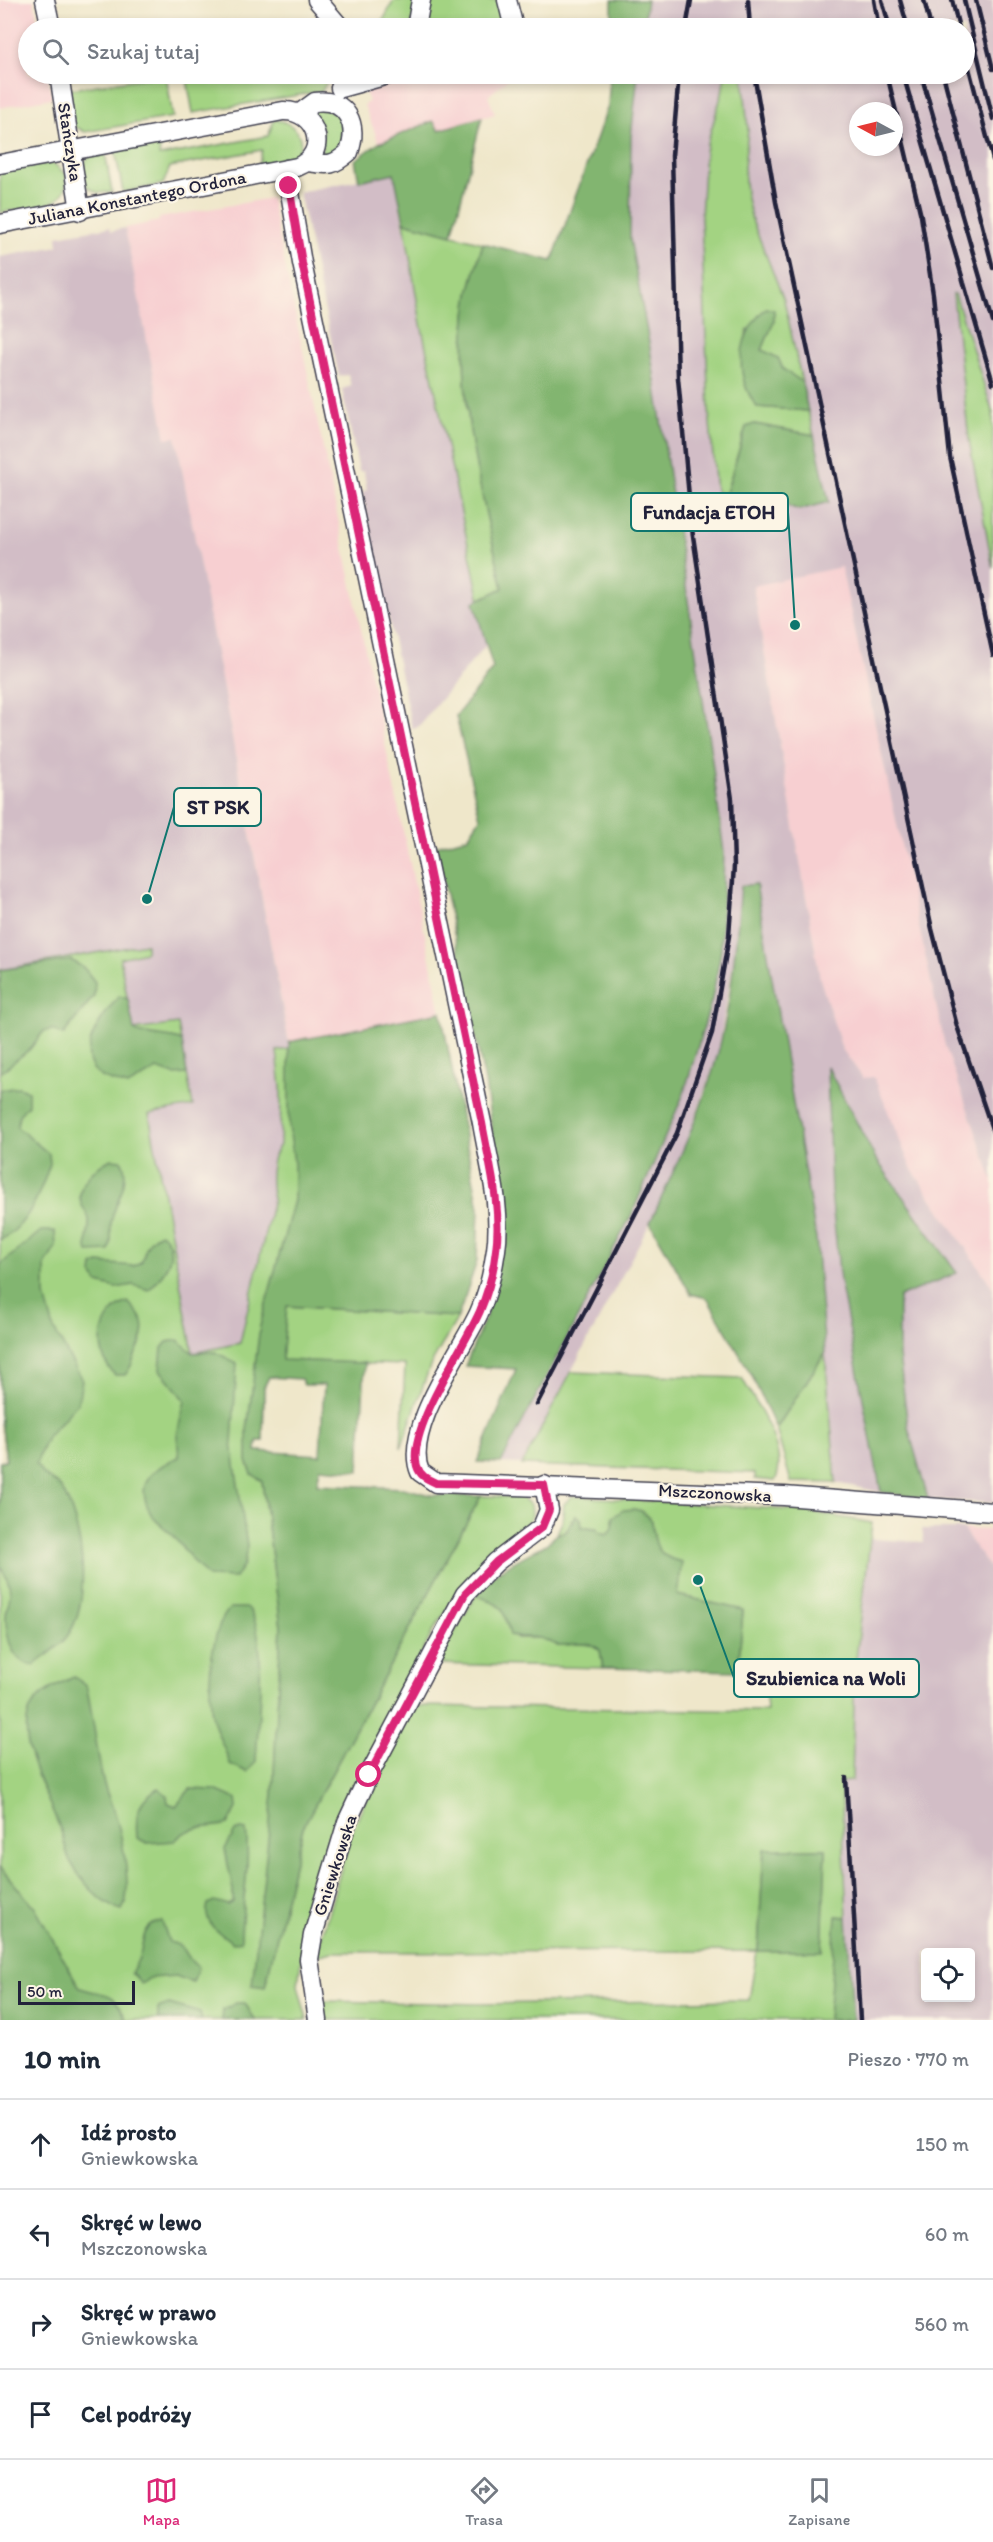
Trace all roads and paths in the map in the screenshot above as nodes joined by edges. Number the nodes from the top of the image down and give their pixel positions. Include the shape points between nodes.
1 (45, 0) edge
2 (317, 0) edge
3 (421, 0) edge
4 (507, 0) edge
5 (49, 18) edge
6 (332, 18) edge
7 (418, 18) edge
8 (512, 18) edge
9 (61, 84) edge
10 (354, 84) edge
11 (339, 88) edge
12 (300, 113) junction
13 (71, 151) junction
14 (308, 162) junction
15 (0, 164) edge
16 (286, 170) junction
17 (80, 211) junction
18 (0, 224) edge
19 (544, 1485) junction
20 (993, 1512) edge
21 (318, 2020) edge

1 - 5 street
2 - 6 street
3 - 7 street
4 - 8 street
9 - 13 street, Stańczyka
10 - 11 street
11 - 12 street
11 - 14 street, Juliana Konstantego Ordona via 352,124 354,140 349,152 335,163 323,166
12 - 13 street via 283,111
12 - 14 street via 308,118 315,132 315,151
13 - 15 street
13 - 17 street, Stańczyka
14 - 16 street, Juliana Konstantego Ordona
16 - 17 street, Juliana Konstantego Ordona
16 - 19 street, Mszczonowska via 495,1199 496,1249 490,1280 480,1311 430,1408 415,1454 420,1473 436,1483
17 - 18 street, Juliana Konstantego Ordona
19 - 20 street, Mszczonowska via 784,1496
19 - 21 street, Gniewkowska via 549,1510 542,1527 496,1562 465,1594 347,1822 309,1959

